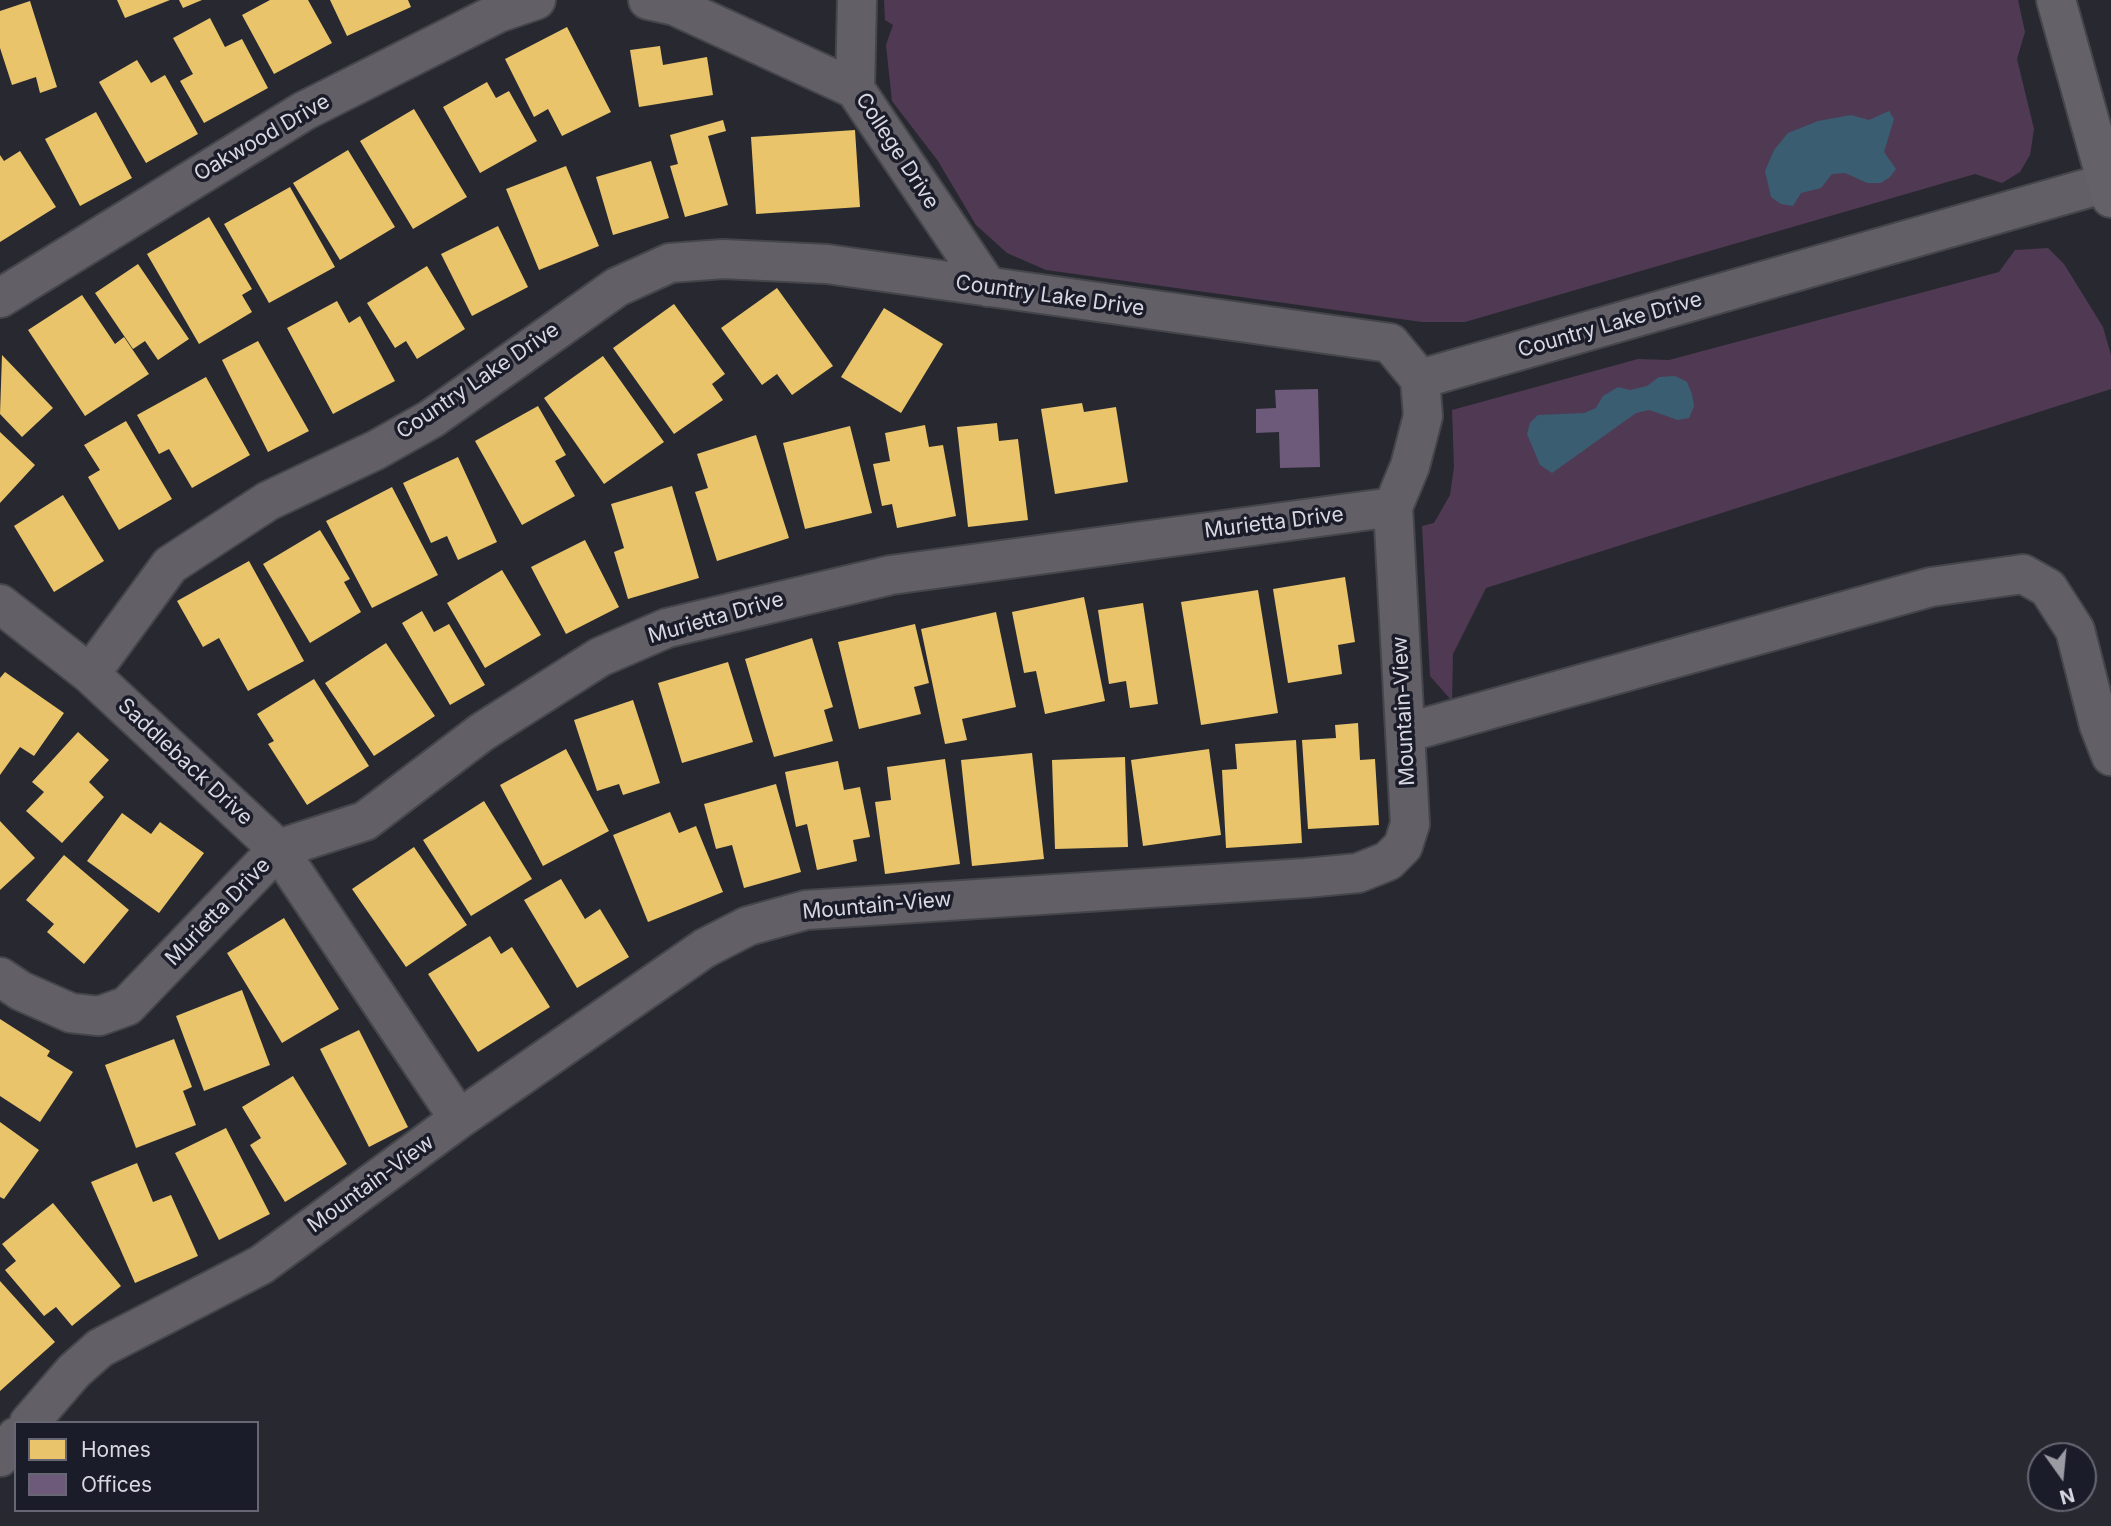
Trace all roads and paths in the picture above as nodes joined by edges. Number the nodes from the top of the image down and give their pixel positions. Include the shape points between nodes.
1 (536, 0) edge
2 (649, 0) edge
3 (857, 0) edge
4 (2056, 0) edge
5 (855, 89) junction
6 (2109, 190) edge
7 (988, 287) junction
8 (0, 298) edge
9 (1420, 379) junction
10 (1393, 507) junction
11 (0, 604) edge
12 (90, 674) junction
13 (1405, 733) junction
14 (2111, 756) edge
15 (278, 849) junction
16 (0, 977) edge
17 (458, 1119) junction
18 (31, 1421) edge
19 (14, 1440) edge
20 (0, 1457) edge

1 - 8 lane, Oakwood Drive via 498,13 304,111
2 - 5 lane via 687,11
3 - 5 lane, College Drive
4 - 6 main road
5 - 7 lane, College Drive
6 - 9 lane, Country Lake Drive
7 - 9 lane, Country Lake Drive via 1390,343
7 - 12 lane, Country Lake Drive via 827,264 723,259 670,262 617,287 431,419 268,501 170,565
9 - 10 lane, Mountain-View via 1423,416
10 - 13 lane, Mountain-View
10 - 15 lane, Murietta Drive via 891,575 667,628 600,657 503,719 365,821
11 - 12 lane, Saddleback Drive
12 - 15 lane, Saddleback Drive
13 - 14 lane via 1931,587 2023,574 2048,588 2075,630
13 - 17 lane, Mountain-View via 1410,824 1403,846 1388,860 1358,873 794,913 748,926 705,948
15 - 16 lane, Murietta Drive via 127,1006 99,1016 71,1013
15 - 17 lane, Saddleback Drive
17 - 18 lane, Mountain-View via 261,1265 100,1348
19 - 20 lane

